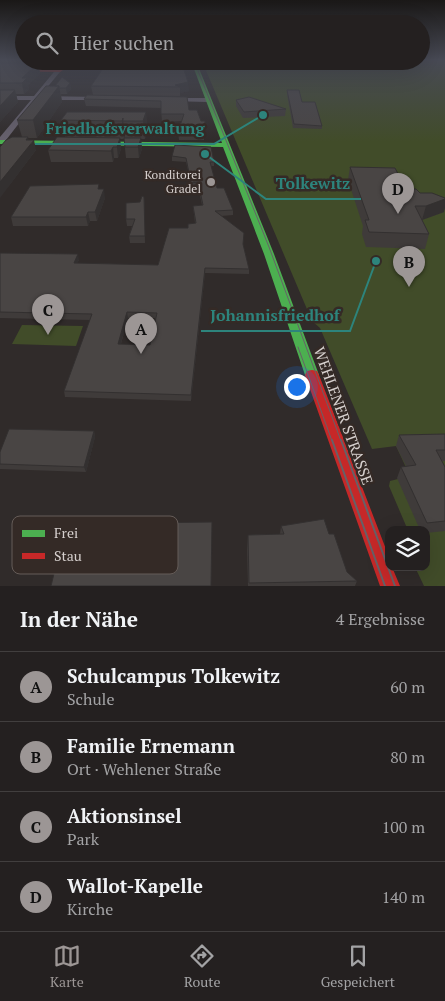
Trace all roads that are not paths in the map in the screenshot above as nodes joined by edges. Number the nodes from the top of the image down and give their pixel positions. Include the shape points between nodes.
1 (46, 87) edge
2 (203, 87) edge
3 (0, 98) edge
4 (37, 99) junction
5 (105, 99) edge
6 (160, 100) edge
7 (208, 100) junction
8 (0, 142) edge
9 (226, 145) junction
10 (390, 586) edge

1 - 4 street
2 - 7 main road, WEHLENER STRASSE
3 - 4 street
4 - 5 street
4 - 8 street
6 - 7 street
7 - 9 main road, WEHLENER STRASSE
8 - 9 main road
9 - 10 main road, WEHLENER STRASSE

